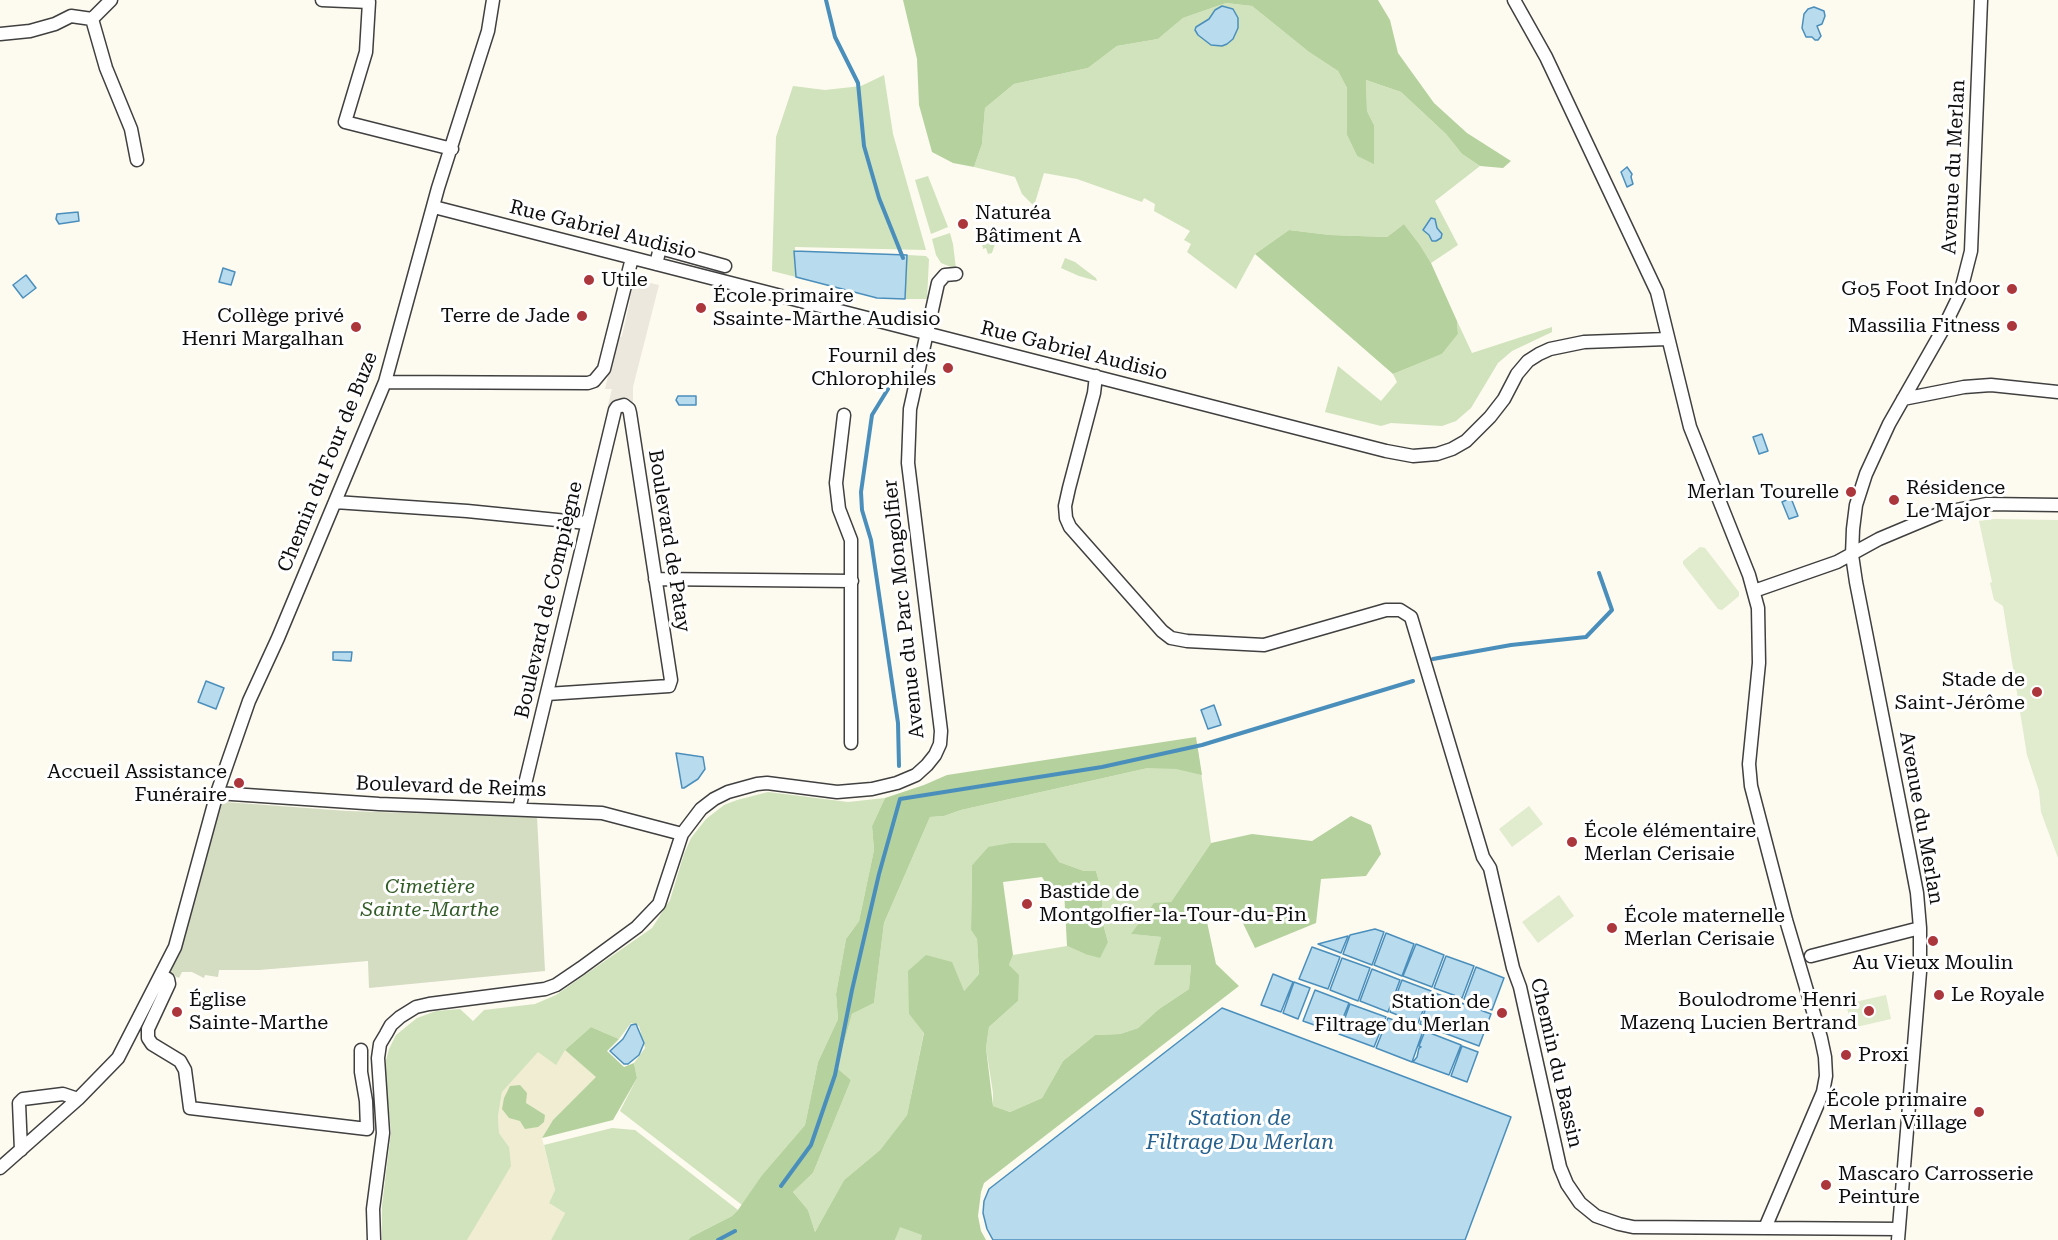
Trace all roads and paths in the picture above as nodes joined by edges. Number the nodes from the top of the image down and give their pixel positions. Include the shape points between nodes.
1 (111, 0) edge
2 (322, 0) edge
3 (493, 0) edge
4 (1514, 0) edge
5 (1981, 0) edge
6 (369, 1) edge
7 (92, 19) junction
8 (0, 34) edge
9 (452, 149) junction
10 (137, 160) dead end
11 (434, 207) junction
12 (632, 258) junction
13 (656, 264) junction
14 (725, 266) dead end
15 (956, 274) dead end
16 (927, 334) junction
17 (1667, 339) junction
18 (1096, 376) junction
19 (385, 382) junction
20 (2058, 392) edge
21 (1903, 399) junction
22 (624, 405) joint
23 (844, 415) dead end
24 (335, 502) junction
25 (2058, 505) edge
26 (587, 523) junction
27 (1852, 555) junction
28 (656, 579) junction
29 (852, 581) junction
30 (1754, 591) junction
31 (547, 694) junction
32 (851, 743) dead end
33 (217, 793) junction
34 (519, 809) junction
35 (682, 834) junction
36 (1920, 928) junction
37 (1812, 956) dead end
38 (162, 976) junction
39 (361, 1050) dead end
40 (78, 1099) junction
41 (21, 1150) junction
42 (0, 1168) edge
43 (1765, 1228) junction
44 (1899, 1235) edge
45 (374, 1240) edge

1 - 7 street
2 - 6 street
3 - 9 street, Chemin du Four de Buze via 488,31
4 - 17 street via 1546,57 1657,292
5 - 21 street, Avenue du Merlan via 1971,251 1960,294
6 - 9 street via 366,52 345,122
7 - 8 street via 71,16 30,31
7 - 10 street via 106,68 131,129
9 - 11 street, Chemin du Four de Buze
11 - 12 street, Rue Gabriel Audisio
11 - 19 street, Chemin du Four de Buze
12 - 13 street, Rue Gabriel Audisio
12 - 19 street via 604,369 594,381
13 - 14 street via 660,248
13 - 16 street, Rue Gabriel Audisio
15 - 16 street, Avenue du Parc Mongolfier via 945,275 938,283
16 - 18 street, Rue Gabriel Audisio
16 - 35 street, Avenue du Parc Mongolfier via 910,410 908,463 940,744 916,775 897,783 837,792 767,783 728,792 701,809
17 - 18 street, Rue Gabriel Audisio via 1584,342 1539,354 1517,374 1504,399 1478,431 1452,449 1427,456 1399,455
17 - 30 street via 1690,427
18 - 43 street, Chemin du Bassin via 1069,488 1066,518 1171,638 1264,645 1386,610 1400,610 1411,617 1490,868 1521,987 1560,1167 1580,1203 1596,1216 1619,1224
19 - 24 street, Chemin du Four de Buze
20 - 21 street via 1991,385
21 - 27 street, Avenue du Merlan via 1861,489
22 - 26 street, Boulevard de Compiègne via 615,410
22 - 28 street, Boulevard de Patay via 630,412
23 - 29 street via 836,498 851,540
24 - 26 street
24 - 33 street, Chemin du Four de Buze via 249,701
25 - 27 street via 1987,504 1961,508 1875,541
26 - 31 street, Boulevard de Compiègne
27 - 30 street
27 - 36 street, Avenue du Merlan via 1917,893
28 - 29 street
28 - 31 street, Boulevard de Patay via 669,686
29 - 32 street
30 - 43 street via 1759,663 1749,764 1751,786 1821,1038 1826,1076 1824,1092
31 - 34 street, Boulevard de Compiègne
33 - 34 street, Boulevard de Reims
33 - 38 street, Chemin du Four de Buze via 175,947
34 - 35 street, Boulevard de Reims via 602,813
35 - 45 street, Avenue du Parc Mongolfier via 659,904 637,927 556,985 533,992 429,1004 408,1011 391,1024 380,1044 378,1058 383,1133 373,1209
36 - 37 street
36 - 44 street, Avenue du Merlan via 1920,972
38 - 39 street via 169,984 148,1029 148,1038 180,1061 190,1108 367,1129
38 - 40 street, Chemin du Four de Buze via 118,1058
40 - 41 street, Chemin du Four de Buze
40 - 41 street via 63,1094 23,1099
41 - 42 street, Chemin du Four de Buze
43 - 44 street, Chemin du Bassin

